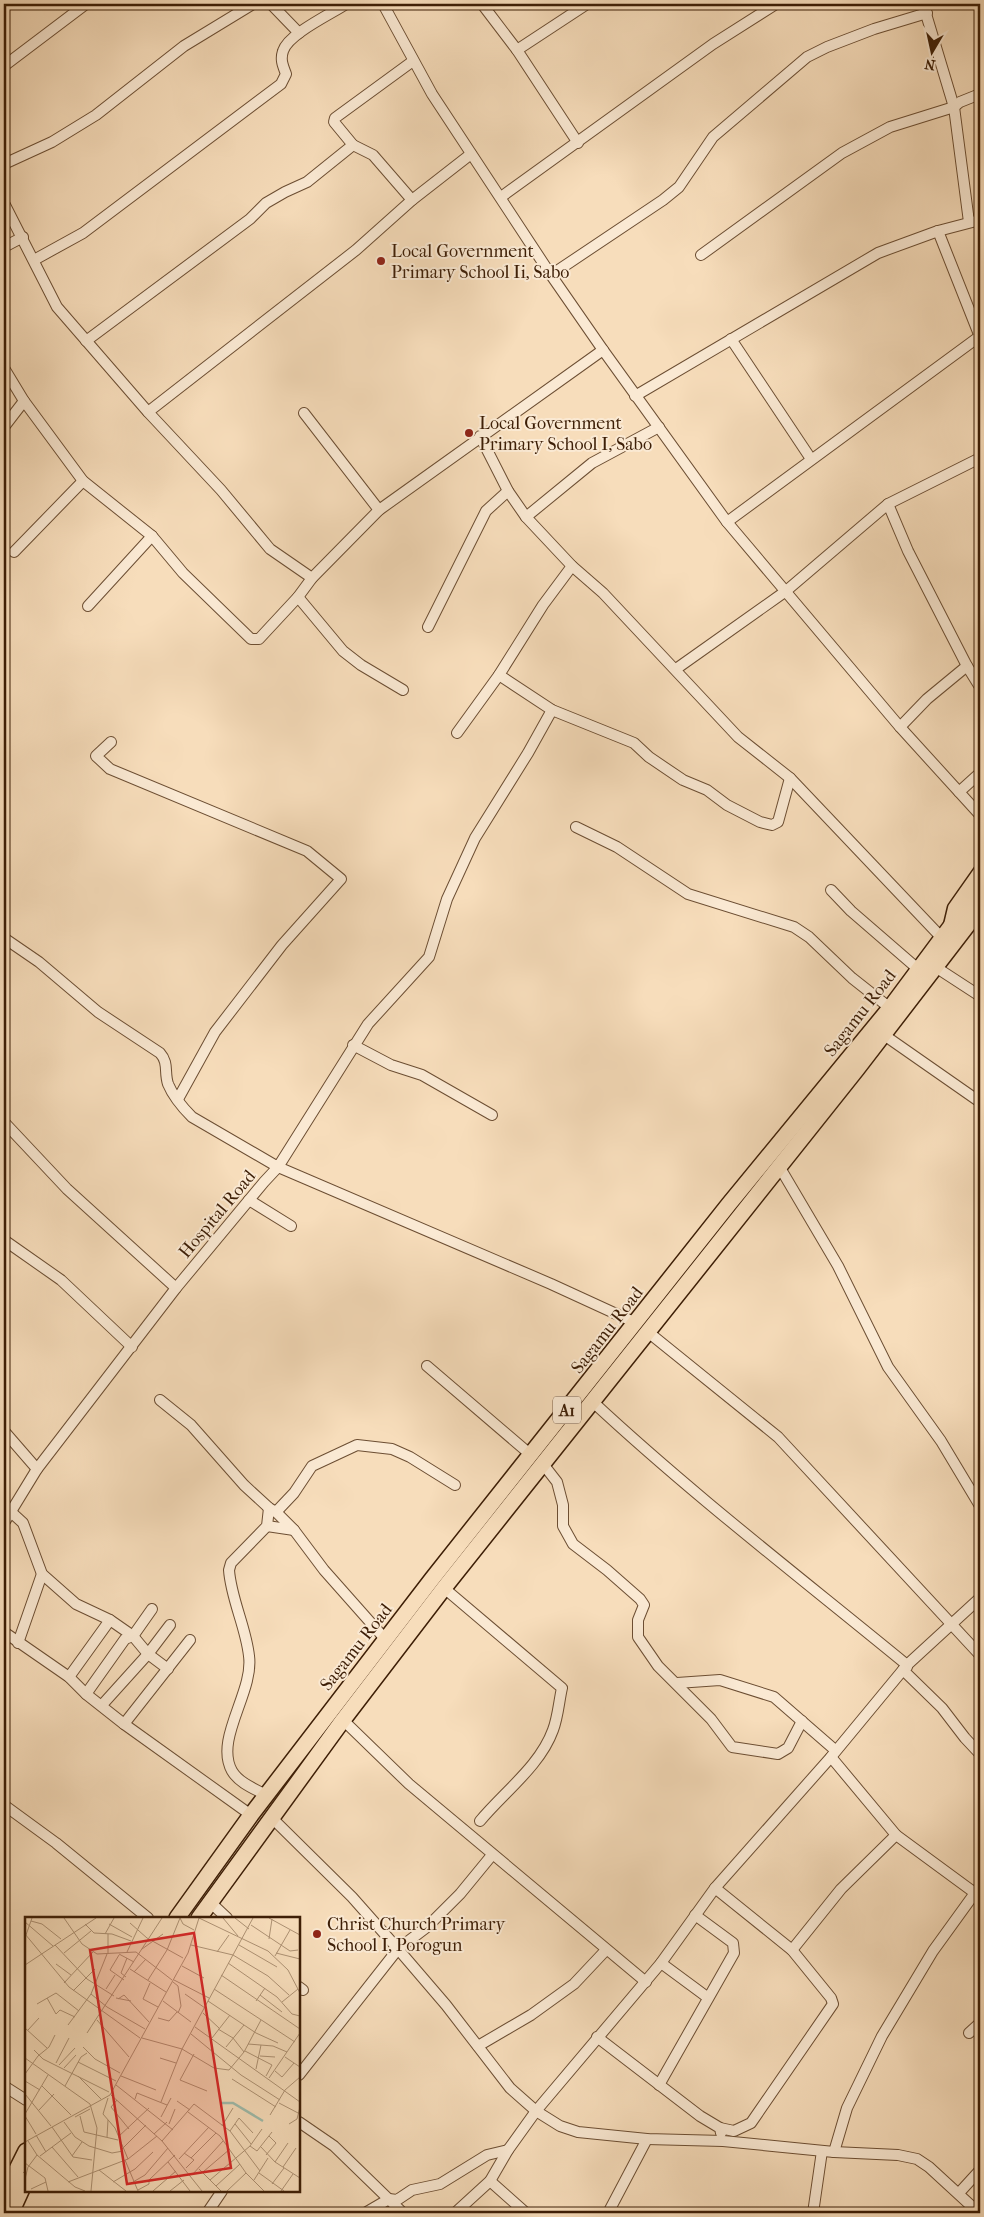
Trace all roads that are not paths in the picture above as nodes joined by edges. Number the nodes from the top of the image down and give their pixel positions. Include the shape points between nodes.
1 (86, 4) edge
2 (253, 4) edge
3 (271, 4) edge
4 (346, 4) edge
5 (383, 4) edge
6 (482, 4) edge
7 (587, 4) edge
8 (776, 4) edge
9 (925, 8) edge
10 (299, 33) junction
11 (517, 50) junction
12 (413, 62) junction
13 (4, 66) edge
14 (980, 94) edge
15 (954, 107) junction
16 (578, 143) junction
17 (353, 144) junction
18 (471, 154) junction
19 (4, 164) edge
20 (501, 198) junction
21 (412, 200) junction
22 (4, 204) edge
23 (975, 221) edge
24 (938, 231) junction
25 (22, 237) junction
26 (4, 248) edge
27 (701, 255) dead end
28 (34, 260) junction
29 (551, 274) junction
30 (975, 308) edge
31 (980, 336) edge
32 (731, 339) junction
33 (86, 341) junction
34 (603, 350) junction
35 (4, 368) edge
36 (635, 396) junction
37 (24, 401) junction
38 (148, 412) junction
39 (304, 413) dead end
40 (4, 427) edge
41 (659, 427) junction
42 (480, 436) junction
43 (980, 458) edge
44 (811, 459) junction
45 (83, 481) junction
46 (508, 491) junction
47 (888, 504) junction
48 (379, 510) junction
49 (526, 517) junction
50 (727, 522) junction
51 (152, 536) junction
52 (14, 552) dead end
53 (572, 566) junction
54 (312, 578) junction
55 (786, 591) junction
56 (298, 597) junction
57 (88, 606) dead end
58 (428, 627) dead end
59 (967, 666) junction
60 (676, 669) junction
61 (499, 675) junction
62 (980, 686) edge
63 (404, 690) dead end
64 (552, 710) junction
65 (900, 727) junction
66 (457, 733) dead end
67 (111, 742) dead end
68 (980, 773) edge
69 (790, 778) junction
70 (959, 792) junction
71 (980, 815) edge
72 (576, 827) dead end
73 (980, 871) edge
74 (980, 887) edge
75 (831, 890) dead end
76 (975, 913) edge
77 (957, 928) junction
78 (941, 937) junction
79 (4, 938) edge
80 (918, 968) junction
81 (937, 968) junction
82 (980, 996) edge
83 (890, 1008) junction
84 (884, 1035) junction
85 (354, 1046) junction
86 (178, 1099) junction
87 (980, 1102) edge
88 (492, 1115) dead end
89 (4, 1122) edge
90 (779, 1166) junction
91 (278, 1168) junction
92 (249, 1200) junction
93 (291, 1226) dead end
94 (4, 1240) edge
95 (176, 1288) junction
96 (642, 1328) junction
97 (132, 1347) junction
98 (427, 1366) dead end
99 (160, 1400) dead end
100 (593, 1402) junction
101 (4, 1432) edge
102 (537, 1460) junction
103 (37, 1469) junction
104 (455, 1485) dead end
105 (980, 1506) edge
106 (272, 1510) junction
107 (11, 1512) junction
108 (4, 1523) edge
109 (267, 1526) junction
110 (294, 1530) junction
111 (42, 1574) junction
112 (444, 1588) junction
113 (980, 1598) edge
114 (152, 1609) dead end
115 (110, 1620) junction
116 (953, 1624) junction
117 (170, 1625) dead end
118 (4, 1632) edge
119 (133, 1636) junction
120 (190, 1640) dead end
121 (386, 1640) junction
122 (18, 1643) junction
123 (148, 1654) junction
124 (980, 1655) edge
125 (905, 1667) junction
126 (168, 1669) junction
127 (69, 1677) junction
128 (677, 1682) junction
129 (86, 1694) junction
130 (102, 1706) junction
131 (343, 1720) junction
132 (802, 1721) junction
133 (124, 1724) junction
134 (833, 1753) junction
135 (980, 1754) edge
136 (294, 1759) junction
137 (308, 1768) junction
138 (266, 1795) junction
139 (4, 1805) edge
140 (251, 1815) junction
141 (272, 1818) junction
142 (480, 1821) dead end
143 (896, 1835) junction
144 (492, 1855) junction
145 (715, 1888) junction
146 (979, 1892) edge
147 (211, 1903) junction
148 (695, 1915) junction
149 (147, 1917) edge
150 (178, 1917) edge
151 (200, 1917) edge
152 (226, 1917) edge
153 (398, 1949) junction
154 (606, 1950) junction
155 (792, 1950) junction
156 (661, 1963) junction
157 (646, 1982) junction
158 (707, 1998) junction
159 (980, 2023) edge
160 (969, 2033) dead end
161 (597, 2037) junction
162 (478, 2046) junction
163 (300, 2074) edge
164 (659, 2085) junction
165 (4, 2086) edge
166 (25, 2099) edge
167 (536, 2111) junction
168 (300, 2123) edge
169 (720, 2128) junction
170 (647, 2139) junction
171 (723, 2141) junction
172 (508, 2150) junction
173 (822, 2151) junction
174 (834, 2152) junction
175 (25, 2154) edge
176 (980, 2170) edge
177 (490, 2181) junction
178 (25, 2182) edge
179 (221, 2192) edge
180 (959, 2193) junction
181 (4, 2195) edge
182 (389, 2199) junction
183 (11, 2213) edge
184 (207, 2213) edge
185 (365, 2213) edge
186 (403, 2213) edge
187 (455, 2213) edge
188 (526, 2213) edge
189 (608, 2213) edge
190 (813, 2213) edge
191 (979, 2213) edge

1 - 13 street
2 - 19 street via 184,46 96,115 52,142
3 - 10 street
4 - 10 street
5 - 12 street
6 - 11 street
7 - 11 street
8 - 16 street via 713,44
9 - 15 street
9 - 29 street via 807,57 713,137 678,187 663,200
10 - 28 street via 282,53 286,74 281,84 83,233
11 - 16 street
12 - 17 street via 335,118 334,125
12 - 18 street
14 - 15 street
15 - 23 street
15 - 27 street via 890,127 842,153
16 - 20 street
17 - 21 street via 373,155
17 - 33 street via 307,182 266,203 250,220
18 - 20 street
18 - 21 street
20 - 29 street
21 - 38 street via 356,250
22 - 25 street
23 - 24 street
24 - 30 street
24 - 32 street via 878,253
25 - 26 street
25 - 28 street
28 - 33 street via 57,306
29 - 34 street
30 - 31 street
31 - 44 street
32 - 36 street
32 - 44 street
33 - 38 street
34 - 36 street
34 - 42 street
35 - 37 street
36 - 41 street
37 - 40 street
37 - 45 street
38 - 54 street via 221,490 270,549
39 - 48 street
41 - 49 street via 592,463
41 - 50 street
42 - 46 street
42 - 48 street
43 - 47 street
44 - 50 street
45 - 51 street
45 - 52 street
46 - 49 street
46 - 58 street via 486,511
47 - 55 street
47 - 59 street via 908,551
48 - 54 street
49 - 53 street
50 - 55 street
51 - 56 street via 183,573 251,639 259,639
51 - 57 street
53 - 60 street via 603,593
53 - 61 street
54 - 56 street
55 - 60 street
55 - 65 street
56 - 63 street via 343,651
59 - 62 street
59 - 65 street via 927,699
60 - 69 street via 738,737
61 - 64 street
61 - 66 street
64 - 69 street via 634,743 683,780 707,790 727,805 760,822 772,825 778,822
64 - 85 street via 475,838 447,899 429,958 368,1024
65 - 70 street
67 - 86 street via 96,756 110,769 307,851 341,879 282,945 215,1032
68 - 70 street
69 - 78 street
70 - 71 street
72 - 83 street via 617,847 688,894 794,927
73 - 77 main road via 954,908
74 - 76 highway, Sagamu Road / A1
75 - 80 street
76 - 77 highway, Sagamu Road / A1
77 - 78 highway, Sagamu Road / A1
77 - 81 highway, Sagamu Road / A1
78 - 80 highway, Sagamu Road / A1
79 - 86 street via 39,962 98,1012 160,1053 165,1058 168,1083
80 - 83 highway, Sagamu Road / A1
81 - 82 street
81 - 84 highway, Sagamu Road / A1
83 - 96 highway, Sagamu Road / A1 via 767,1157
84 - 87 street
84 - 90 highway, Sagamu Road / A1
85 - 88 street via 391,1065 422,1075
85 - 91 street
86 - 91 street via 192,1117
89 - 95 street via 66,1189
90 - 96 highway, Sagamu Road / A1
90 - 105 street via 838,1266 888,1368 941,1441
91 - 92 street, Hospital Road
91 - 96 street, Hospital Road via 551,1284
92 - 93 street
92 - 95 street, Hospital Road
94 - 97 street via 61,1280
95 - 97 street, Hospital Road
96 - 100 highway, Sagamu Road / A1
96 - 102 highway, Sagamu Road / A1
96 - 116 street, Hospital Road via 778,1436
97 - 103 street, Hospital Road
98 - 102 street
99 - 106 street via 191,1425 244,1485
100 - 102 highway, Sagamu Road / A1
100 - 125 street via 641,1447
101 - 103 street
102 - 112 highway, Sagamu Road / A1
102 - 121 highway, Sagamu Road / A1
102 - 128 street via 557,1482 563,1505 563,1526 573,1544 640,1599 644,1605 638,1620 638,1637 658,1666
103 - 107 street, Hospital Road
104 - 106 street via 392,1449 357,1445 312,1466 294,1493
106 - 109 street
106 - 110 street
107 - 108 street, Hospital Road
107 - 111 street via 23,1523
109 - 110 street
109 - 138 street via 230,1563 249,1656 249,1678 231,1732 227,1756 232,1772
110 - 121 street via 324,1570
111 - 115 street via 76,1604
111 - 122 street
112 - 131 highway, Sagamu Road / A1
112 - 142 street via 562,1688 553,1730 544,1748 522,1777
113 - 116 street
114 - 119 street
115 - 119 street
115 - 127 street
116 - 124 street, Hospital Road
116 - 125 street
117 - 123 street
118 - 122 street
119 - 123 street
119 - 129 street via 124,1639
120 - 126 street
121 - 136 highway, Sagamu Road / A1
122 - 127 street
123 - 126 street
123 - 130 street
125 - 134 street
125 - 135 street
126 - 133 street
127 - 129 street
128 - 132 street via 720,1680 741,1685 774,1697
128 - 132 street via 732,1747 778,1754 788,1748
129 - 130 street
130 - 133 street
131 - 137 highway, Sagamu Road / A1
131 - 144 street via 409,1784
132 - 134 street
133 - 140 street
134 - 143 street
134 - 145 street
136 - 137 highway
136 - 138 highway, Sagamu Road / A1
137 - 141 highway, Sagamu Road / A1
138 - 140 highway, Sagamu Road / A1
139 - 149 street
140 - 150 highway, Sagamu Road / A1
141 - 147 highway, Sagamu Road / A1
141 - 153 street via 352,1897
143 - 146 street
143 - 155 street via 841,1889
144 - 153 street via 460,1894 427,1927
144 - 154 street
145 - 148 street
145 - 155 street
146 - 174 street via 933,1951 882,2036 847,2108
147 - 151 highway, Sagamu Road / A1
147 - 152 street
148 - 156 street
148 - 158 street via 733,1943 735,1948 732,1959
153 - 162 street
153 - 163 street
154 - 157 street
154 - 162 street via 574,1984 531,2015
155 - 169 street via 832,1998 833,2004 751,2123 734,2131
156 - 157 street
156 - 158 street
157 - 161 street
158 - 164 street
159 - 160 street
161 - 164 street
161 - 167 street
162 - 167 street via 510,2088
164 - 169 street
165 - 166 street
167 - 170 street via 560,2126 578,2132
167 - 172 street
168 - 182 street via 334,2146
169 - 171 street
170 - 171 street
170 - 189 street
171 - 173 street
172 - 177 street
172 - 182 street via 487,2155 440,2184 412,2190 397,2200
173 - 174 street
173 - 190 street
174 - 180 street via 916,2159
175 - 181 highway
176 - 180 street
177 - 187 street
177 - 188 street
178 - 183 highway
179 - 184 street
180 - 191 street
182 - 185 street
182 - 186 street

